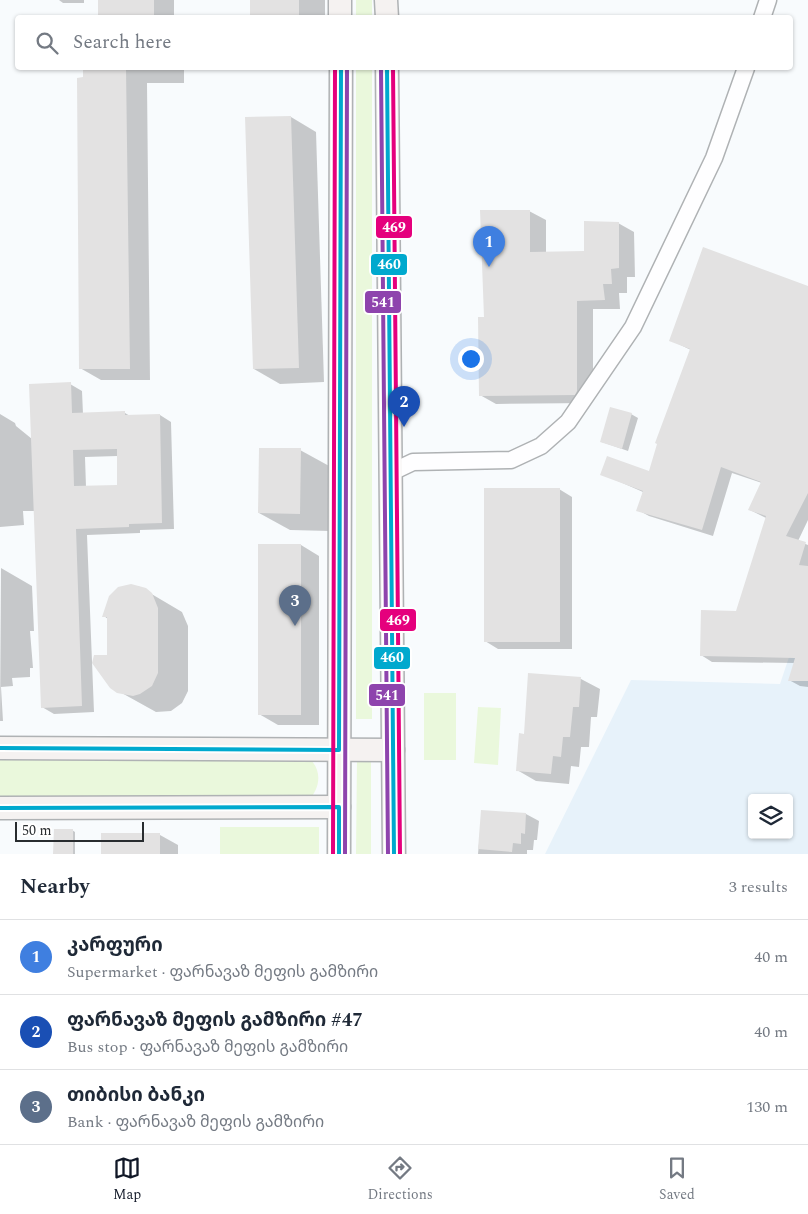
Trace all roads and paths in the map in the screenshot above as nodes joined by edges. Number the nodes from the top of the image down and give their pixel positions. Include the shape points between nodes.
1 (340, 0) edge
2 (386, 0) edge
3 (768, 0) edge
4 (340, 15) edge
5 (387, 15) edge
6 (763, 15) edge
7 (340, 70) edge
8 (387, 70) edge
9 (745, 70) edge
10 (392, 472) junction
11 (0, 748) edge
12 (340, 750) junction
13 (393, 750) junction
14 (339, 807) junction
15 (0, 808) edge
16 (339, 854) edge
17 (394, 854) edge

1 - 4 main road
2 - 5 main road
3 - 6 street
7 - 12 main road
8 - 10 main road
9 - 10 street via 714,158 633,327 568,422 541,446 511,460 413,462
10 - 13 main road
11 - 12 main road
12 - 13 main road
12 - 14 main road
13 - 17 main road
14 - 15 main road
14 - 16 main road

